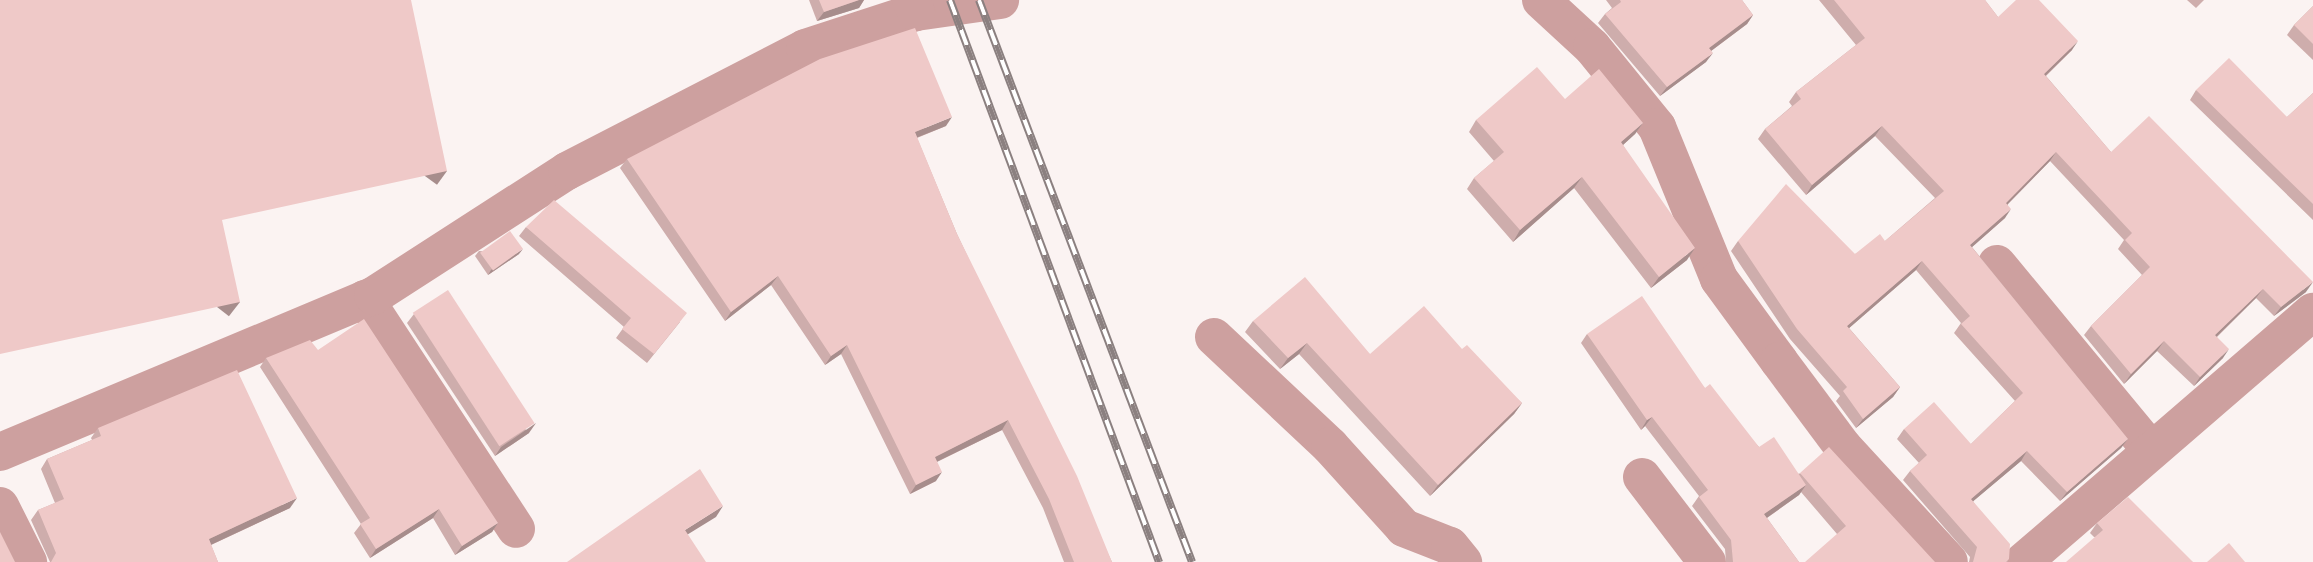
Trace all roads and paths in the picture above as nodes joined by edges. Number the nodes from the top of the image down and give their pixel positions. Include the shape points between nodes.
1 (1000, 0) edge
2 (1541, 0) edge
3 (913, 6) edge
4 (1997, 264) dead end
5 (365, 299) junction
6 (2313, 312) edge
7 (1214, 337) dead end
8 (2150, 449) junction
9 (0, 452) edge
10 (1642, 477) dead end
11 (0, 506) edge
12 (516, 529) dead end
13 (28, 562) edge
14 (1463, 562) edge
15 (1707, 562) edge
16 (1949, 562) edge
17 (2023, 562) edge

1 - 3 street
2 - 16 street via 1592,47 1657,127 1719,279 1843,447
3 - 5 street via 805,48 567,171
4 - 8 street
5 - 9 street
5 - 12 street
6 - 8 street
7 - 14 street via 1330,446 1404,528 1450,546
8 - 17 street
10 - 15 street
11 - 13 street

